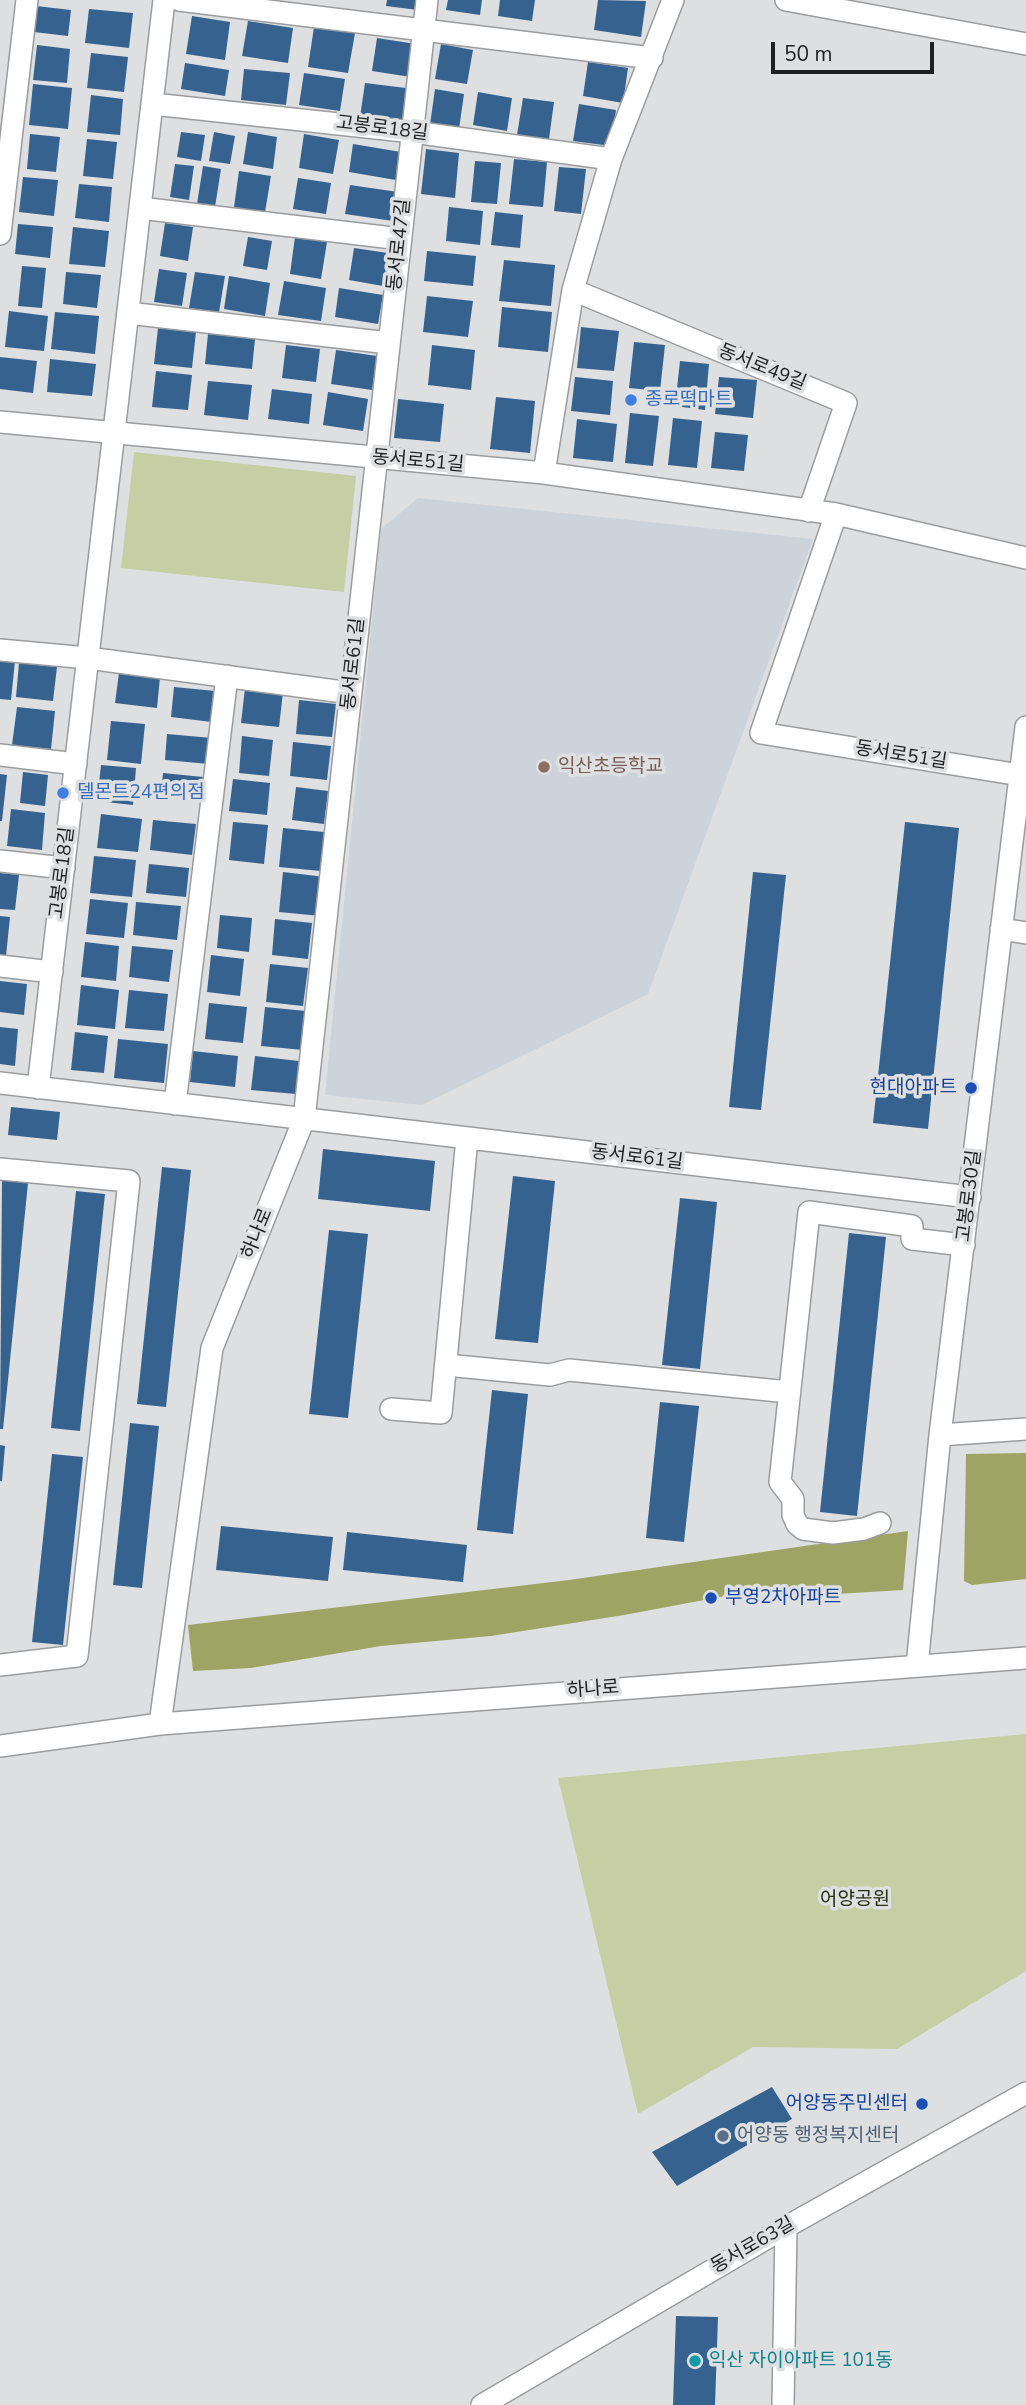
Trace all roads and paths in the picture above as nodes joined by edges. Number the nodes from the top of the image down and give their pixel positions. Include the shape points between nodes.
1 (27, 0) edge
2 (164, 0) edge
3 (179, 0) edge
4 (427, 0) edge
5 (673, 0) edge
6 (786, 0) edge
7 (424, 30) junction
8 (1026, 44) edge
9 (652, 58) junction
10 (8, 90) edge
11 (153, 104) junction
12 (413, 132) junction
13 (611, 159) junction
14 (2, 195) edge
15 (140, 208) junction
16 (0, 233) edge
17 (401, 239) junction
18 (573, 290) junction
19 (128, 313) junction
20 (389, 343) junction
21 (0, 422) edge
22 (113, 431) junction
23 (376, 459) junction
24 (544, 473) junction
25 (809, 511) junction
26 (836, 514) junction
27 (1026, 558) edge
28 (0, 650) edge
29 (88, 659) junction
30 (227, 677) junction
31 (351, 693) junction
32 (1026, 727) edge
33 (0, 755) edge
34 (76, 764) junction
35 (1020, 775) junction
36 (0, 861) edge
37 (64, 868) junction
38 (1001, 929) junction
39 (1026, 933) edge
40 (0, 966) edge
41 (52, 972) junction
42 (0, 1083) edge
43 (38, 1088) junction
44 (175, 1104) junction
45 (304, 1119) junction
46 (467, 1138) junction
47 (0, 1169) edge
48 (970, 1197) junction
49 (964, 1245) junction
50 (446, 1365) junction
51 (789, 1392) junction
52 (391, 1409) dead end
53 (1026, 1429) edge
54 (940, 1434) junction
55 (880, 1523) dead end
56 (1026, 1658) edge
57 (0, 1664) edge
58 (917, 1666) junction
59 (160, 1724) junction
60 (0, 1746) edge
61 (1026, 2093) edge
62 (786, 2227) junction
63 (482, 2405) edge
64 (783, 2405) edge

1 - 10 street
2 - 11 street, 고봉로18길
3 - 7 street
4 - 7 street, 동서로47길
5 - 9 street
6 - 8 street
7 - 9 street
7 - 12 street, 동서로47길
9 - 13 street
10 - 14 street
11 - 12 street, 고봉로18길
11 - 15 street, 고봉로18길
12 - 13 street, 고봉로18길
12 - 17 street, 동서로47길
13 - 18 street
14 - 16 street
15 - 17 street
15 - 19 street, 고봉로18길
17 - 20 street, 동서로47길
18 - 24 street
18 - 25 street, 동서로49길 via 846,403
19 - 20 street
19 - 22 street, 고봉로18길
20 - 23 street, 동서로47길
21 - 22 street, 동서로51길
22 - 23 street, 동서로51길
22 - 29 street, 고봉로18길
23 - 24 street, 동서로51길
23 - 31 street, 동서로61길
24 - 25 street, 동서로51길
25 - 26 street, 동서로51길
26 - 27 street, 동서로51길
26 - 35 street, 동서로51길 via 761,733
28 - 29 street
29 - 30 street
29 - 34 street, 고봉로18길
30 - 31 street
30 - 44 street
31 - 45 street, 동서로61길
32 - 35 street, 고봉로30길
33 - 34 street
34 - 37 street, 고봉로18길
35 - 38 street, 고봉로30길
36 - 37 street
37 - 41 street, 고봉로18길
38 - 39 street
38 - 48 street, 고봉로30길
40 - 41 street
41 - 43 street, 고봉로18길
42 - 43 street, 동서로61길
43 - 44 street, 동서로61길
44 - 45 street, 동서로61길
45 - 46 street, 동서로61길
45 - 59 street, 하나로 via 212,1348
46 - 48 street, 동서로61길
46 - 50 street
47 - 57 street via 129,1181 76,1656
48 - 49 street, 고봉로30길
49 - 51 street via 912,1238 912,1226 808,1212
49 - 54 street, 고봉로30길
50 - 51 street via 550,1374 569,1370
50 - 52 street via 441,1413
51 - 55 street via 780,1482 793,1499 797,1524 803,1530 833,1533
53 - 54 street
54 - 58 street, 고봉로30길
56 - 58 street, 하나로
58 - 59 street, 하나로
59 - 60 street, 하나로
61 - 62 street, 동서로63길
62 - 63 street, 동서로63길
62 - 64 street

